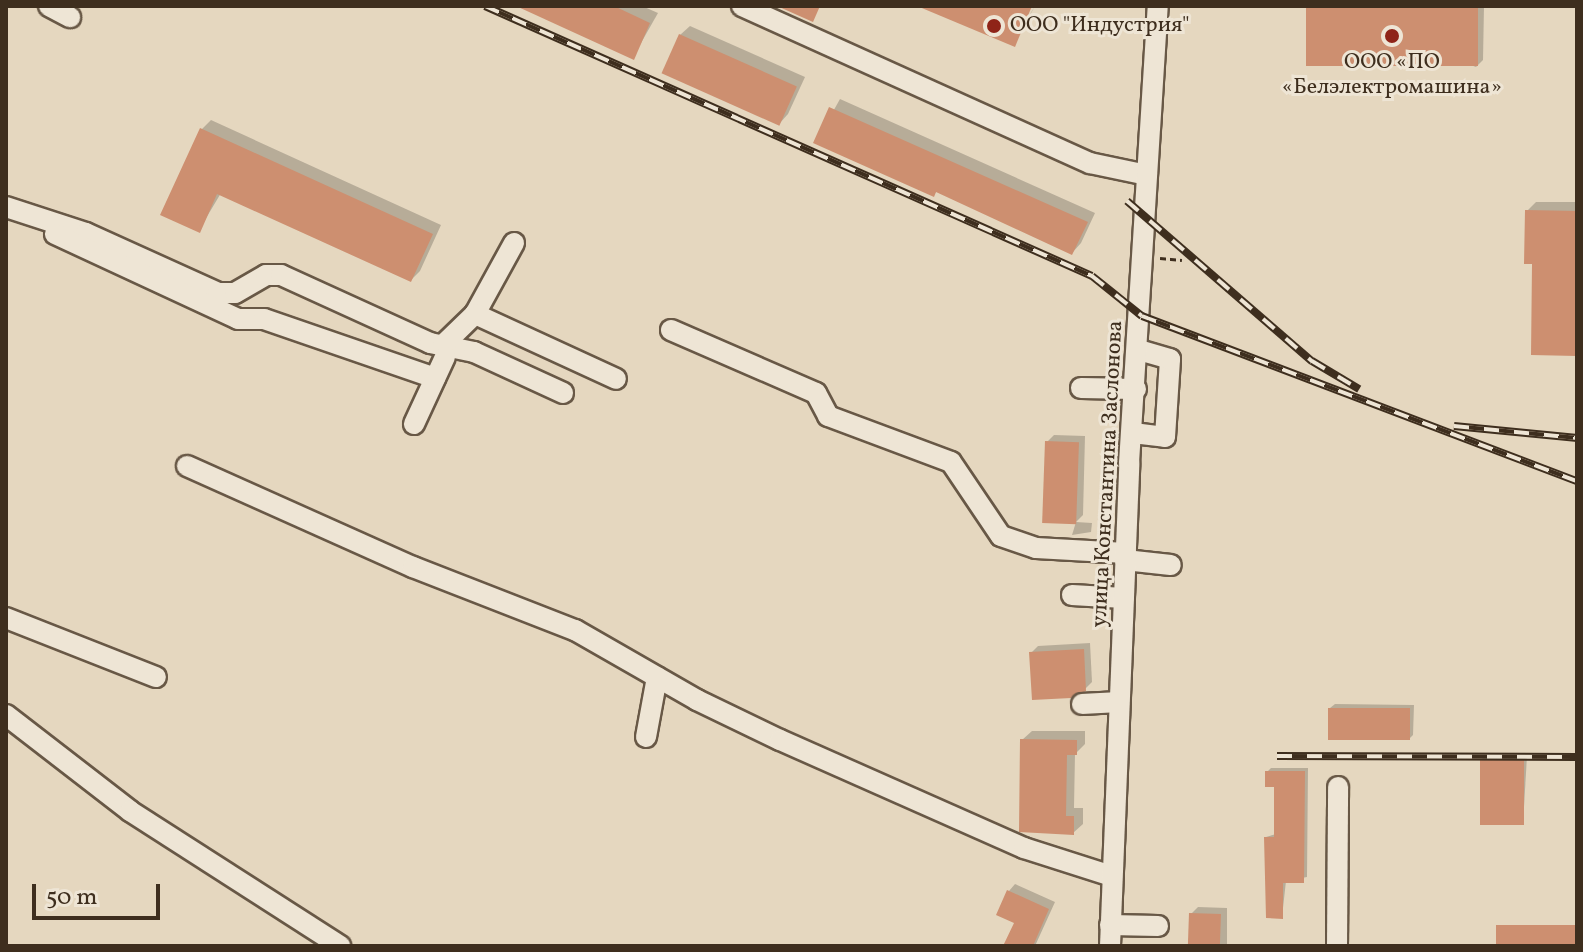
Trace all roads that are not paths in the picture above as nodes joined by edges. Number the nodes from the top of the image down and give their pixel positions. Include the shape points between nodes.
1 (49, 6) edge
2 (742, 6) edge
3 (1158, 6) edge
4 (70, 17) dead end
5 (1147, 175) junction
6 (6, 207) edge
7 (42, 220) junction
8 (514, 243) dead end
9 (475, 314) junction
10 (671, 330) dead end
11 (1139, 350) junction
12 (444, 351) junction
13 (435, 378) junction
14 (616, 379) dead end
15 (1081, 388) dead end
16 (1136, 389) junction
17 (563, 393) dead end
18 (414, 424) dead end
19 (1133, 433) junction
20 (187, 466) dead end
21 (1125, 556) junction
22 (1171, 565) dead end
23 (1072, 595) dead end
24 (1124, 598) junction
25 (6, 618) edge
26 (156, 677) dead end
27 (657, 677) junction
28 (1119, 702) junction
29 (1082, 704) dead end
30 (6, 715) edge
31 (646, 737) dead end
32 (1338, 787) dead end
33 (1112, 876) junction
34 (1158, 926) dead end
35 (1110, 936) edge
36 (340, 946) edge
37 (1337, 946) edge

1 - 4 street
2 - 5 street via 1090,163
3 - 5 street, улица Константина Заслонова
5 - 11 street, улица Константина Заслонова
6 - 7 street
7 - 12 street via 86,233 218,293 235,293 266,275 281,275
7 - 13 street via 50,231 238,319 264,319
8 - 9 street
9 - 12 street
9 - 14 street
10 - 21 street via 816,393 828,416 951,462 1001,536 1036,548
11 - 16 street, улица Константина Заслонова
11 - 19 street via 1170,359 1165,437
12 - 13 street
12 - 17 street via 474,352
13 - 18 street
15 - 16 street
16 - 19 street, улица Константина Заслонова
19 - 21 street, улица Константина Заслонова
20 - 27 street via 413,567 575,630
21 - 22 street
21 - 24 street, улица Константина Заслонова
23 - 24 street
24 - 28 street, улица Константина Заслонова
25 - 26 street
27 - 31 street
27 - 33 street via 736,720 1005,840
28 - 29 street
28 - 33 street, улица Константина Заслонова
30 - 36 street via 130,811
32 - 37 street
33 - 35 street, улица Константина Заслонова
34 - 35 street

